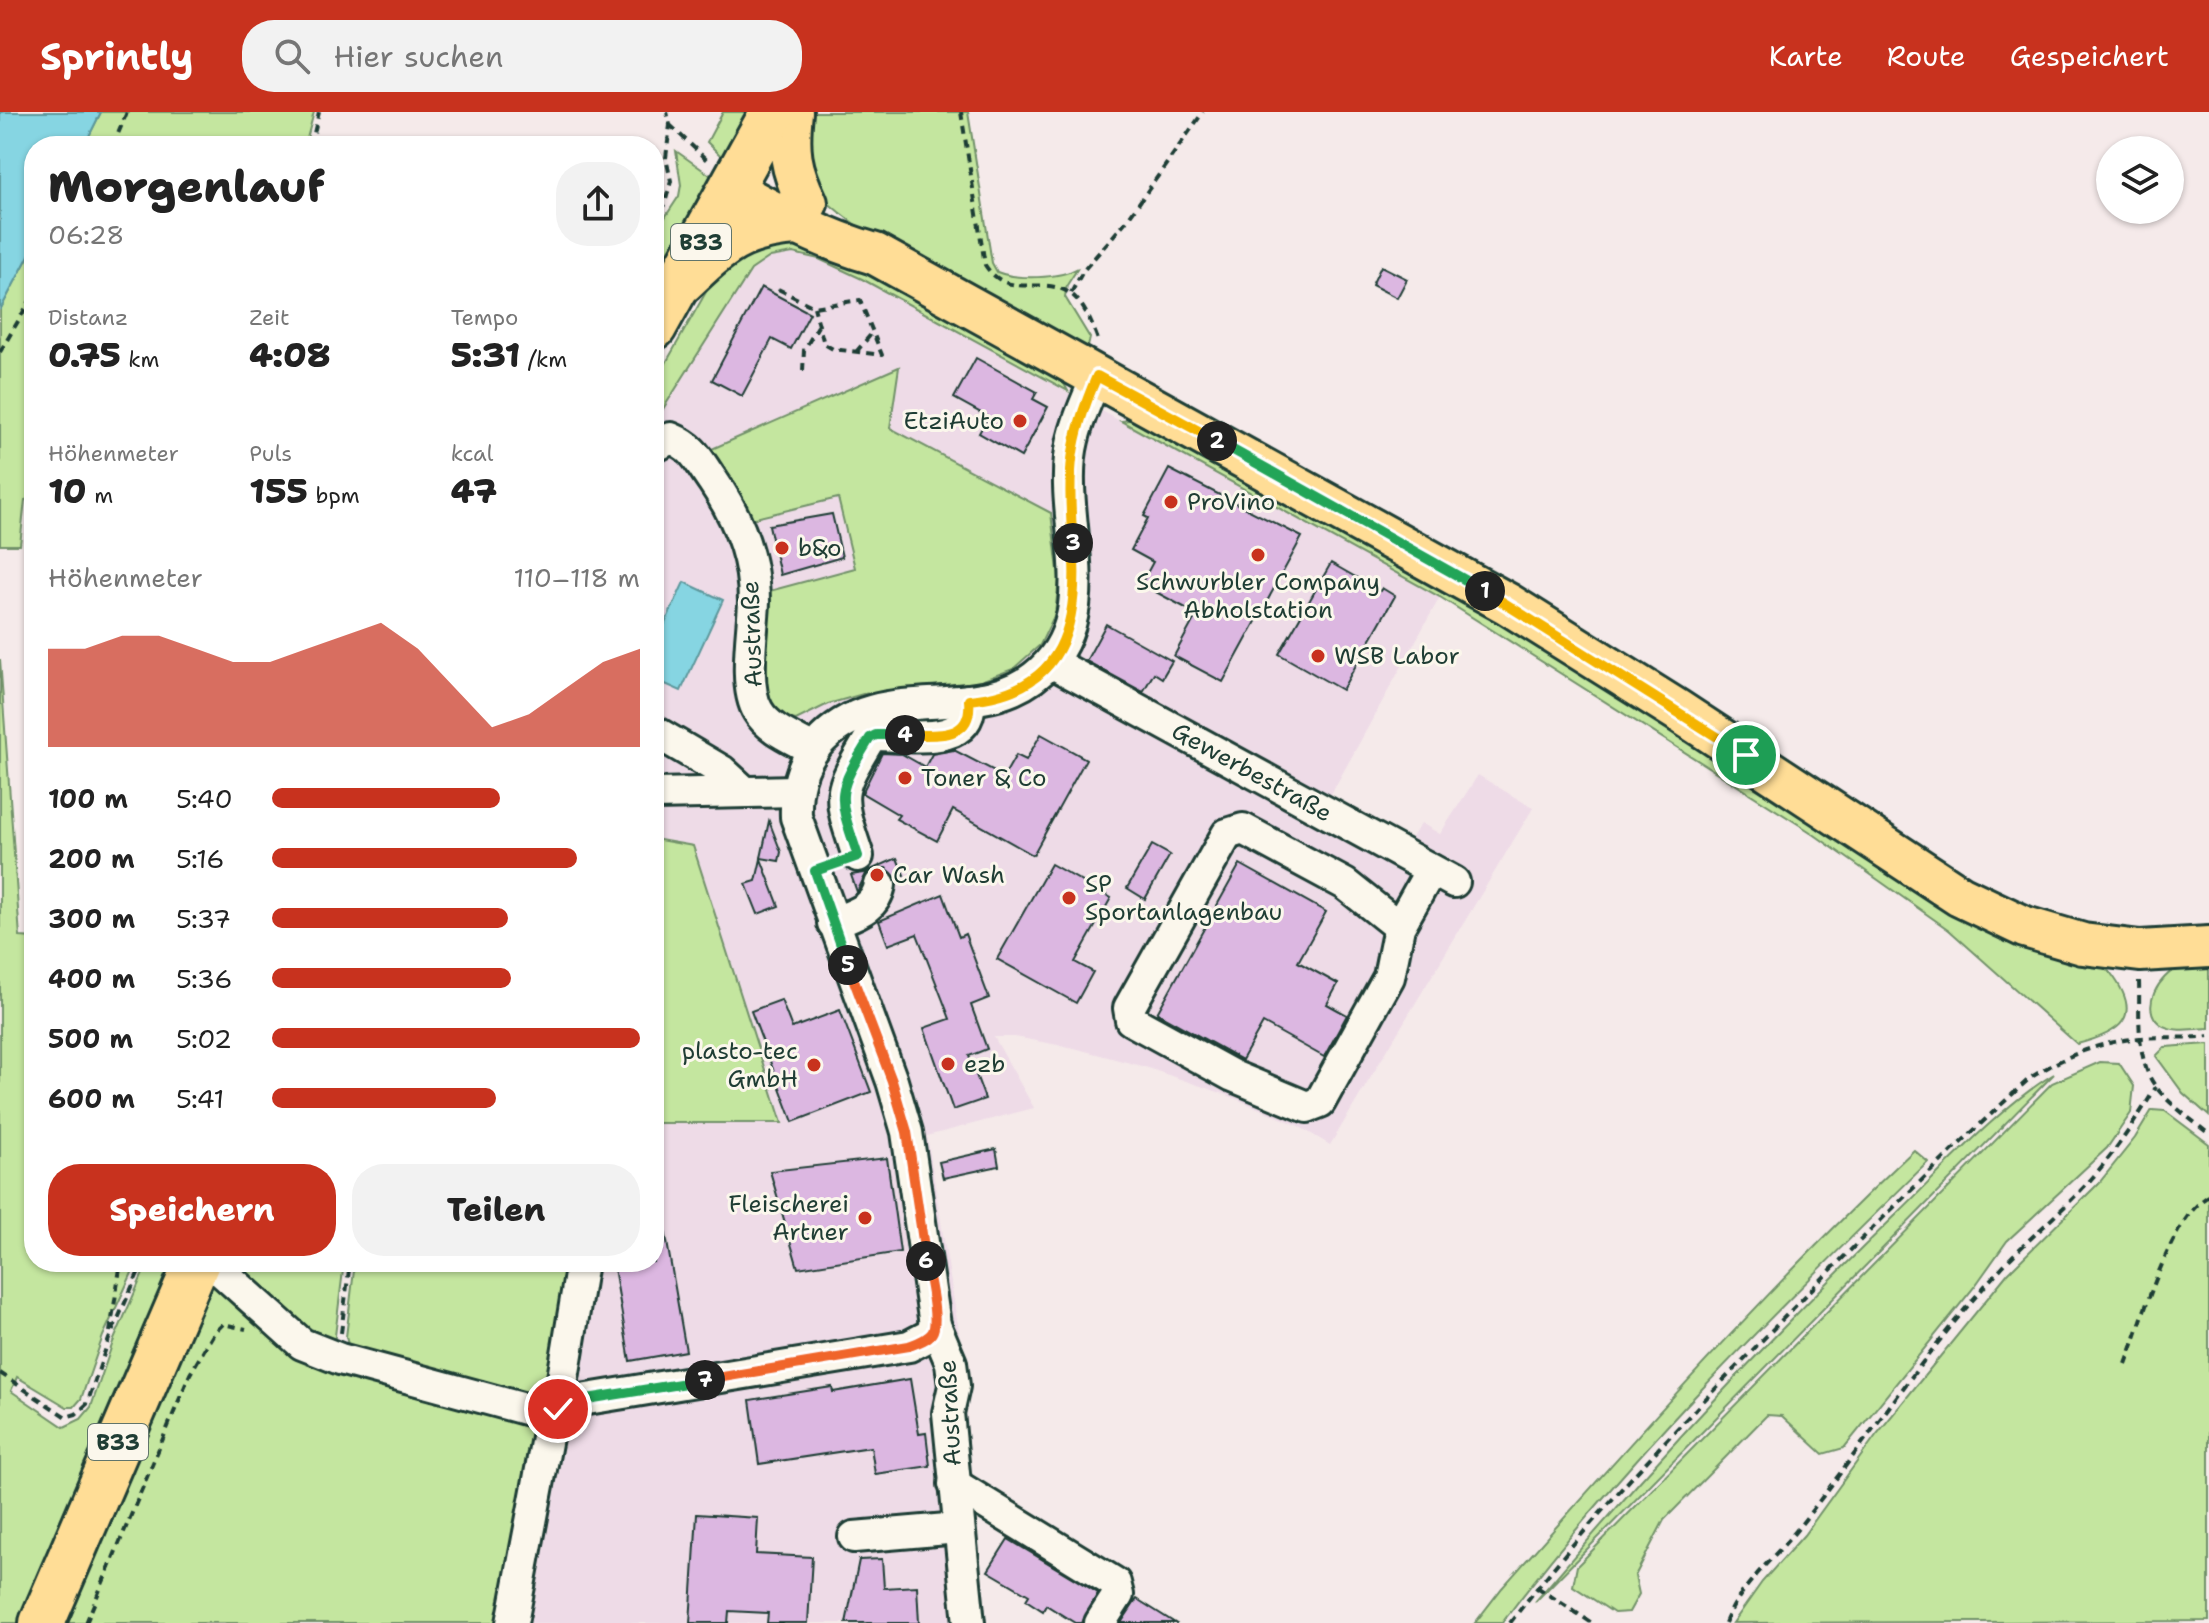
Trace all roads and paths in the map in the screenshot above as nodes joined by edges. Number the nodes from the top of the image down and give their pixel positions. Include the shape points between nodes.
1 (127, 112) edge
2 (319, 112) edge
3 (667, 112) edge
4 (773, 112) edge
5 (792, 112) edge
6 (961, 112) edge
7 (1203, 112) edge
8 (670, 125) junction
9 (117, 136) edge
10 (313, 136) edge
11 (726, 171) junction
12 (664, 205) edge
13 (802, 214) junction
14 (778, 289) dead end
15 (1071, 293) junction
16 (814, 307) junction
17 (664, 309) edge
18 (664, 310) edge
19 (24, 311) edge
20 (819, 324) junction
21 (873, 332) junction
22 (0, 352) edge
23 (856, 352) junction
24 (803, 371) dead end
25 (1097, 376) junction
26 (664, 442) edge
27 (1051, 662) junction
28 (969, 700) junction
29 (664, 737) edge
30 (813, 750) junction
31 (795, 791) junction
32 (745, 792) junction
33 (664, 794) edge
34 (870, 869) junction
35 (815, 871) junction
36 (833, 923) junction
37 (1399, 927) junction
38 (2209, 947) edge
39 (2140, 951) junction
40 (2209, 1036) edge
41 (2140, 1038) junction
42 (2156, 1087) junction
43 (2209, 1134) edge
44 (2209, 1196) edge
45 (119, 1272) edge
46 (139, 1272) edge
47 (193, 1272) edge
48 (222, 1272) edge
49 (349, 1272) edge
50 (580, 1272) edge
51 (935, 1325) junction
52 (248, 1330) dead end
53 (109, 1339) junction
54 (340, 1359) junction
55 (2126, 1364) dead end
56 (0, 1373) edge
57 (554, 1413) junction
58 (954, 1484) junction
59 (959, 1528) junction
60 (854, 1537) dead end
61 (1537, 1587) junction
62 (42, 1623) edge
63 (86, 1623) edge
64 (512, 1623) edge
65 (969, 1623) edge
66 (1100, 1623) edge
67 (1510, 1623) edge
68 (1592, 1623) edge
69 (1725, 1623) edge

1 - 9 path
2 - 10 path
3 - 8 path
4 - 11 highway, B33
5 - 13 main road via 788,146
6 - 15 path via 985,265 992,277 1006,284
7 - 15 path
8 - 11 path
8 - 12 path via 666,158 671,181
11 - 13 main road
11 - 17 highway, B33
13 - 18 main road, B33 via 737,237 708,259
13 - 25 main road via 845,227 875,254
14 - 16 path
15 - 25 path via 1099,340
16 - 20 path
16 - 21 path via 860,300
19 - 22 path
20 - 23 path via 824,344
20 - 24 path via 804,350
21 - 23 path
21 - 23 path via 882,355
25 - 27 street via 1070,456 1072,622
25 - 39 main road via 1508,604 1960,896 2025,927 2083,944
26 - 30 street, Austraße via 671,438 688,445 741,532 752,575 751,686 756,708 765,721
27 - 28 street via 1023,686
27 - 37 street, Gewerbestraße via 1442,876
28 - 30 street via 896,705 864,713 834,726
28 - 34 street via 967,723 957,731 870,738 846,778 843,810
29 - 32 street via 722,771
30 - 31 street
31 - 32 street
31 - 35 street, Austraße via 796,817
32 - 33 street
34 - 35 street
34 - 36 street via 877,898 866,909
35 - 36 street, Austraße
36 - 51 street, Austraße via 907,1132
37 - 37 street via 1345,884 1243,829 1227,834 1129,1008 1131,1020 1233,1076 1307,1107 1320,1102 1389,977
38 - 39 main road
39 - 41 path
40 - 41 path
41 - 42 path
41 - 61 path via 2059,1060 2019,1088 1861,1237 1678,1426
42 - 43 path
42 - 69 path via 2092,1178 2001,1268 1870,1429 1798,1529 1731,1608
44 - 55 path via 2185,1216
45 - 53 path
46 - 53 path
47 - 62 highway, B33
48 - 54 street via 302,1344
49 - 54 path
50 - 57 street
51 - 57 street via 930,1335 909,1346 575,1401
51 - 58 street, Austraße via 954,1386 948,1413
52 - 63 path via 223,1324 190,1374
53 - 56 path via 87,1404 76,1414 66,1417
54 - 57 street
57 - 64 street
58 - 59 street, Austraße
58 - 66 street via 1115,1583 1118,1595
59 - 60 street
59 - 65 street, Austraße
61 - 67 path
61 - 68 path

